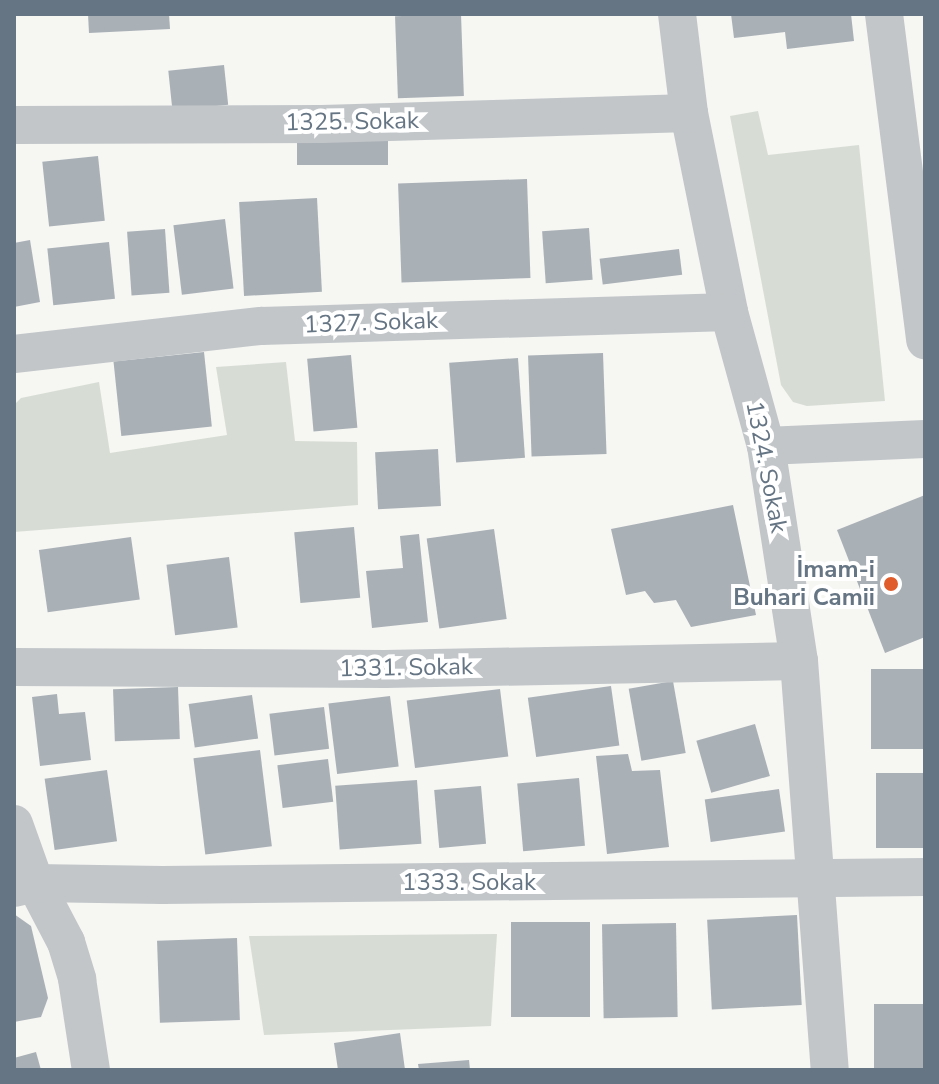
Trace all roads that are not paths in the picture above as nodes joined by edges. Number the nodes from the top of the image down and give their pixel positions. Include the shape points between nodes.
1 (677, 14) edge
2 (884, 14) edge
3 (689, 113) junction
4 (14, 125) edge
5 (729, 312) junction
6 (925, 340) edge
7 (14, 354) edge
8 (925, 439) edge
9 (766, 446) junction
10 (799, 661) junction
11 (14, 667) edge
12 (14, 824) edge
13 (925, 877) edge
14 (815, 880) junction
15 (25, 886) edge
16 (91, 1070) edge
17 (830, 1070) edge

1 - 3 street, 1324. Sokak
2 - 6 street
3 - 4 street, 1325. Sokak via 322,124
3 - 5 street, 1324. Sokak
5 - 7 street, 1327. Sokak via 261,326
5 - 9 street, 1324. Sokak
8 - 9 street
9 - 10 street, 1324. Sokak
10 - 11 street, 1331. Sokak via 385,669
10 - 14 street, 1324. Sokak
12 - 15 street
13 - 14 street, 1333. Sokak
14 - 15 street, 1333. Sokak
14 - 17 street, 1324. Sokak
15 - 16 street via 66,942

